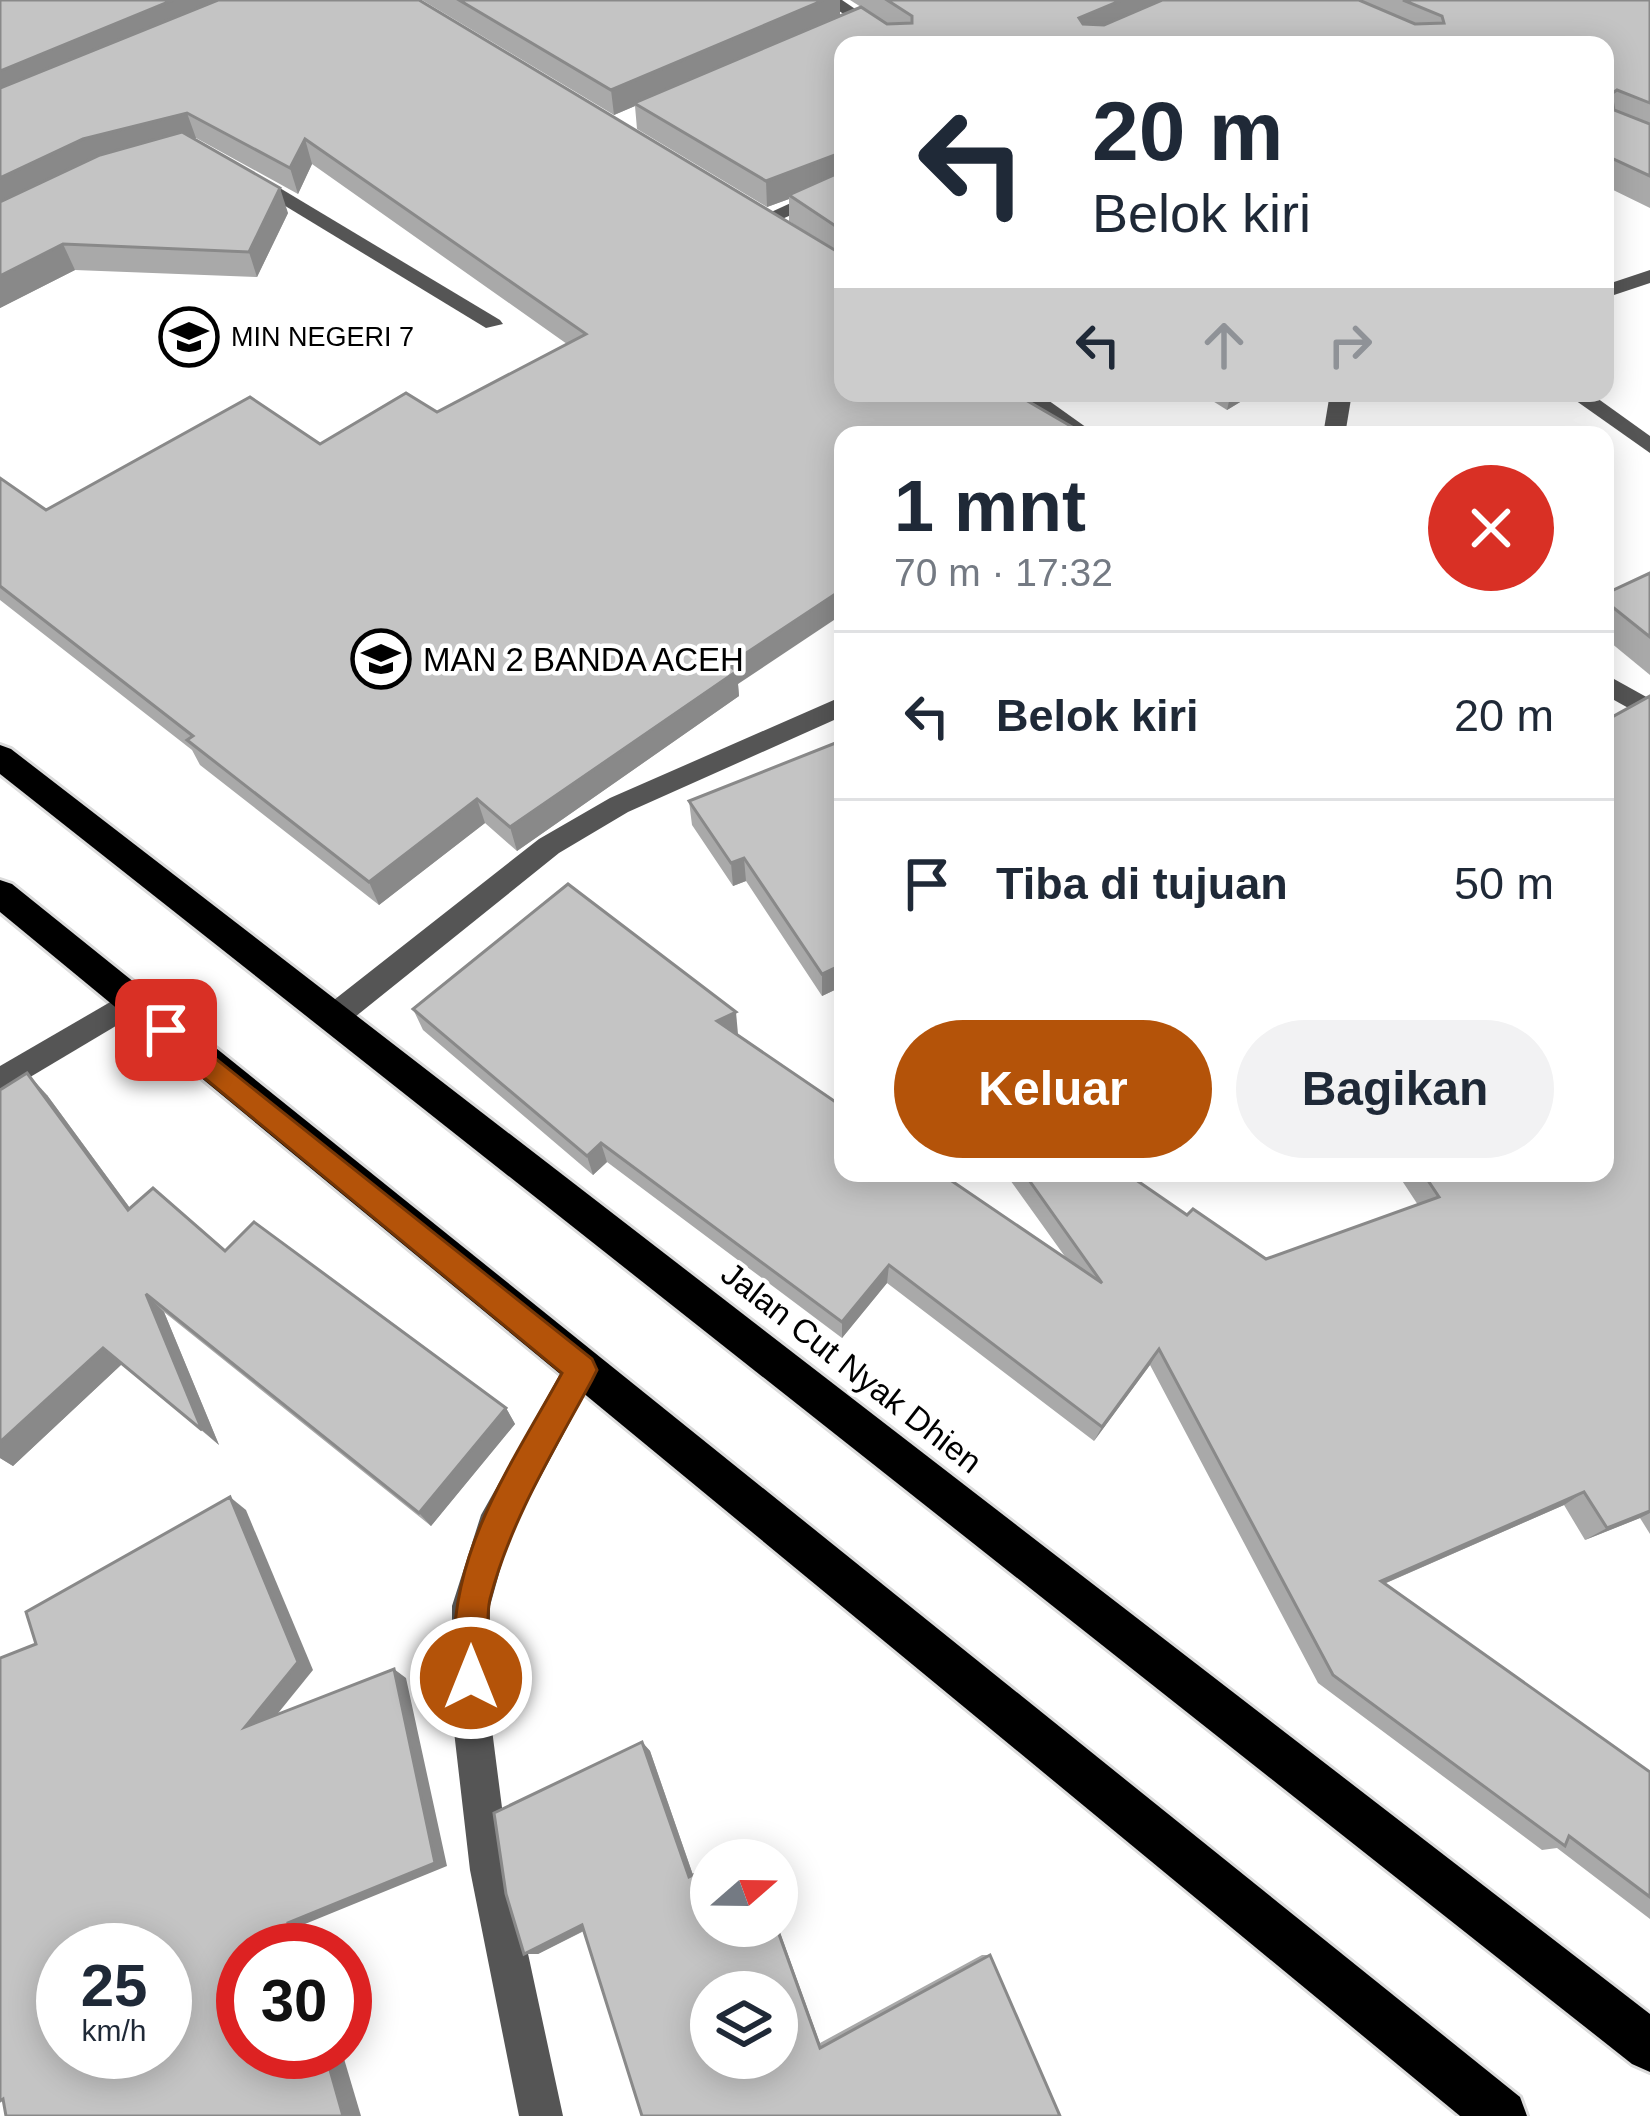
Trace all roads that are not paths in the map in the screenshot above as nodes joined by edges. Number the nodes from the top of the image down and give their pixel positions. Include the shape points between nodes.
1 (831, 0) edge
2 (862, 20) junction
3 (842, 29) edge
4 (886, 36) edge
5 (232, 165) edge
6 (834, 189) edge
7 (746, 208) edge
8 (766, 219) junction
9 (785, 232) edge
10 (1650, 276) edge
11 (1614, 289) edge
12 (493, 324) dead end
13 (1037, 402) edge
14 (1589, 402) edge
15 (1073, 426) edge
16 (1650, 446) edge
17 (1614, 689) edge
18 (834, 710) edge
19 (1650, 712) edge
20 (0, 757) edge
21 (0, 893) edge
22 (131, 1002) junction
23 (335, 1016) junction
24 (0, 1082) edge
25 (581, 1370) junction
26 (1650, 2047) edge
27 (541, 2116) edge
28 (1501, 2116) edge

1 - 2 street
2 - 3 street
2 - 4 street
5 - 12 street
6 - 8 street
7 - 8 street
8 - 9 street
10 - 11 street
13 - 15 street
14 - 16 street
17 - 19 street
18 - 23 street via 677,777 549,846
20 - 23 highway, Jalan Cut Nyak Dhien
21 - 22 highway
22 - 24 street
22 - 25 highway
23 - 26 highway, Jalan Cut Nyak Dhien
25 - 27 street via 494,1528 471,1606 471,1714 490,1870
25 - 28 highway

